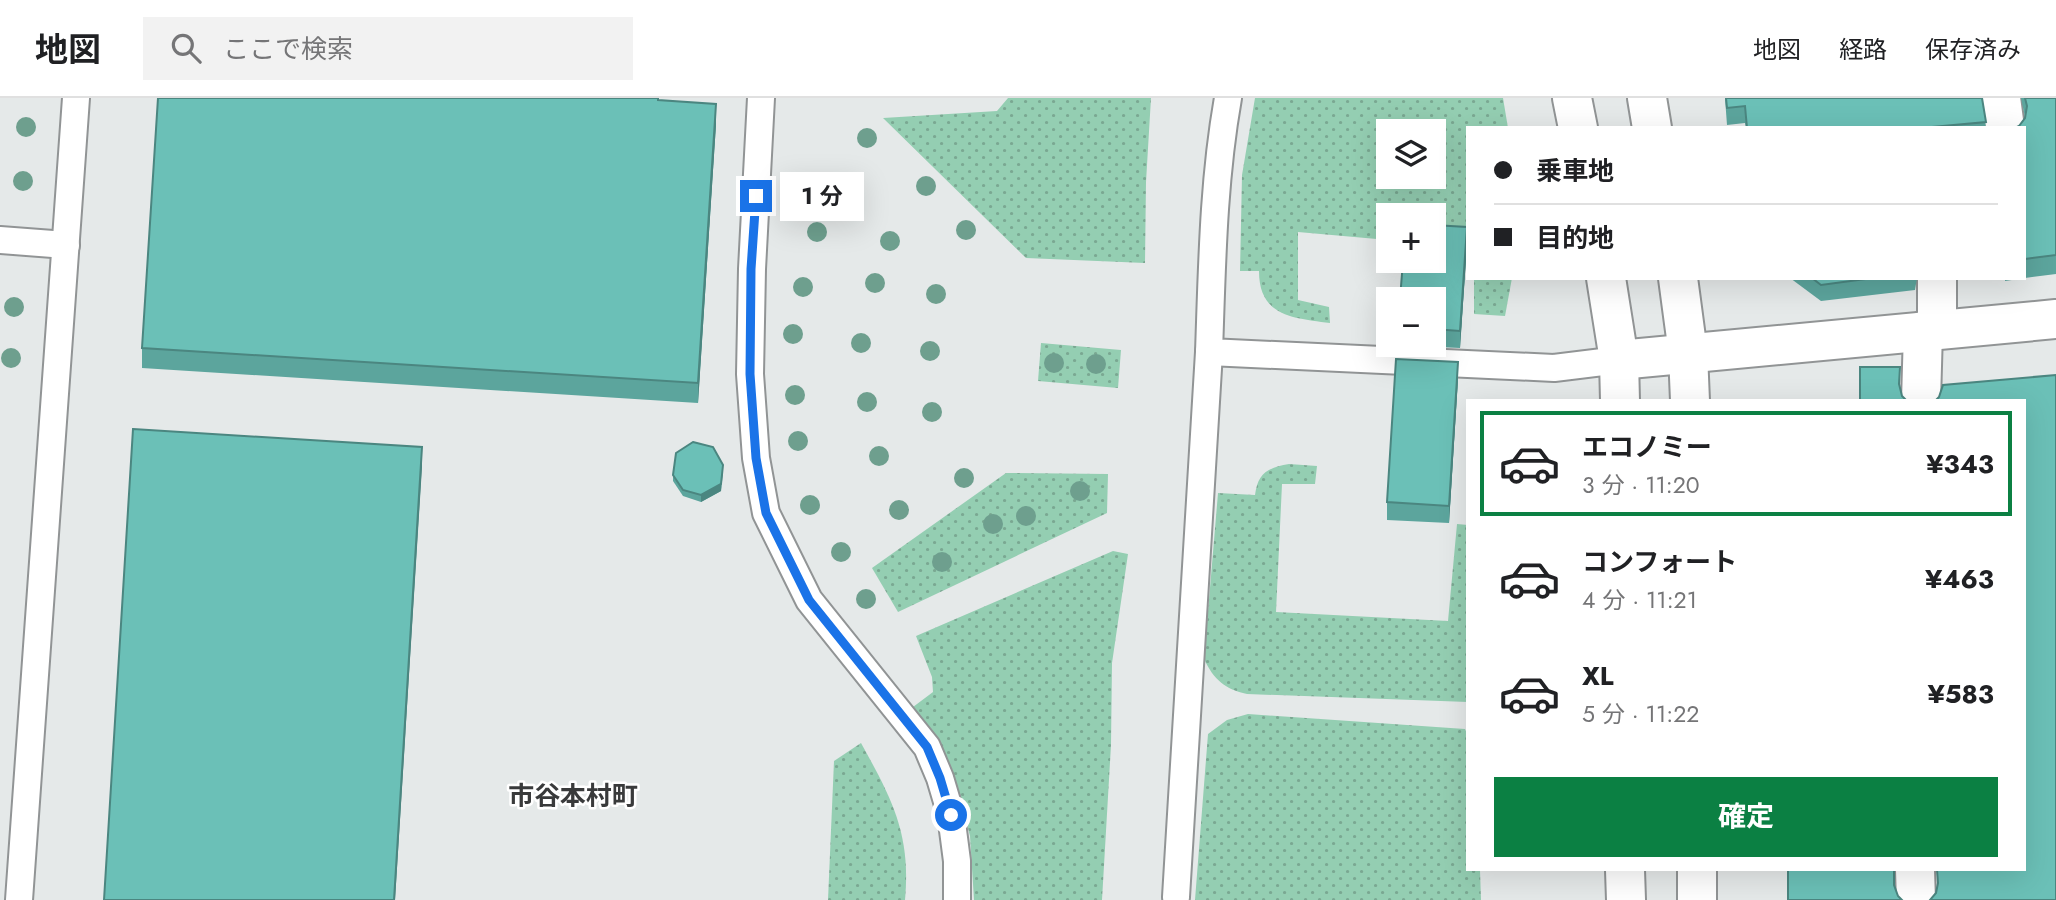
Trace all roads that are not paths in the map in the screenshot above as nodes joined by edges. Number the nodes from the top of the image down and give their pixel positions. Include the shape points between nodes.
1 (76, 98) edge
2 (761, 98) edge
3 (1228, 98) edge
4 (1572, 98) edge
5 (1647, 98) edge
6 (2001, 98) edge
7 (1578, 126) edge
8 (1652, 126) edge
9 (2005, 126) edge
10 (0, 240) edge
11 (66, 244) junction
12 (1606, 280) edge
13 (1678, 280) edge
14 (1937, 280) edge
15 (2056, 318) edge
16 (1930, 330) junction
17 (1209, 352) junction
18 (1688, 353) junction
19 (1619, 360) junction
20 (1620, 399) edge
21 (1690, 399) edge
22 (1921, 399) edge
23 (11, 846) edge
24 (1625, 871) edge
25 (1697, 871) edge
26 (1915, 871) edge
27 (1176, 897) dead end
28 (19, 900) edge
29 (957, 900) edge
30 (1626, 900) edge
31 (1698, 900) edge
32 (1916, 900) edge

1 - 11 lane
2 - 29 lane via 750,374 756,458 766,513 809,600 927,747 951,815
3 - 17 lane via 1213,237
4 - 7 street
5 - 8 street
6 - 9 street
10 - 11 lane
11 - 23 lane
12 - 19 street
13 - 18 street
14 - 16 street
15 - 16 street
16 - 18 street
16 - 22 street
17 - 19 lane via 1554,368
17 - 27 lane
18 - 19 street
18 - 21 street
19 - 20 street
23 - 28 lane
24 - 30 street
25 - 31 street
26 - 32 street

